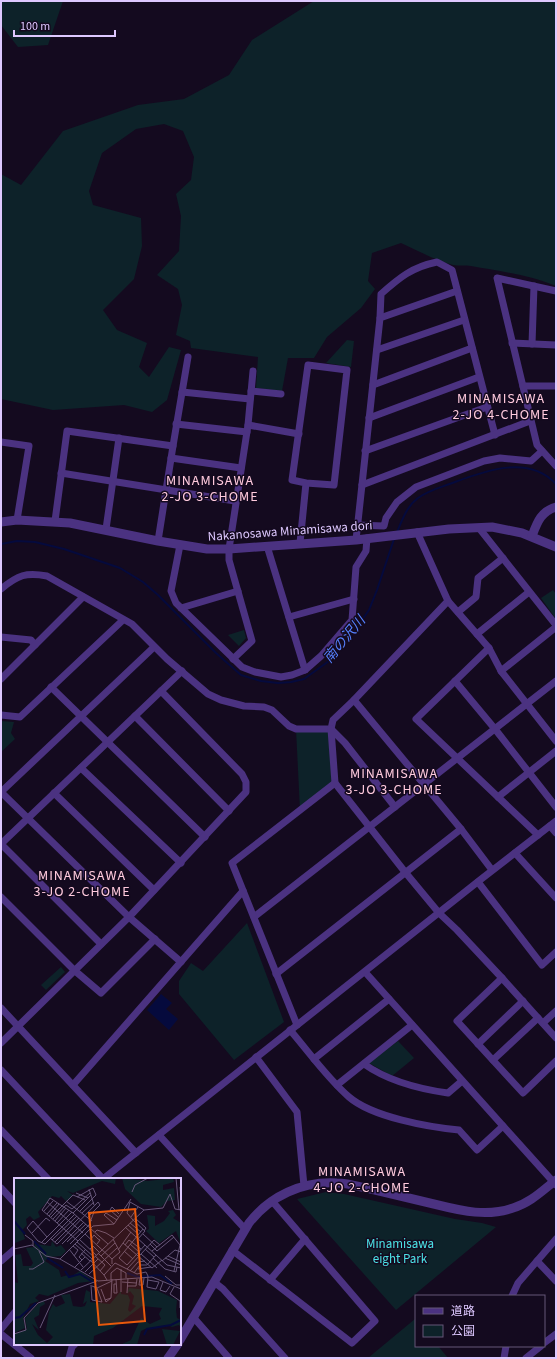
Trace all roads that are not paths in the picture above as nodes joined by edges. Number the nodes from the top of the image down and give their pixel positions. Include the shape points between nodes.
1 (534, 286) junction
2 (556, 291) edge
3 (457, 292) junction
4 (380, 318) junction
5 (464, 320) junction
6 (512, 343) junction
7 (532, 344) junction
8 (556, 345) edge
9 (472, 348) junction
10 (377, 350) junction
11 (188, 357) dead end
12 (253, 371) dead end
13 (479, 377) junction
14 (373, 385) junction
15 (523, 386) junction
16 (556, 386) edge
17 (251, 391) junction
18 (182, 392) junction
19 (281, 394) dead end
20 (250, 399) junction
21 (487, 407) junction
22 (369, 418) junction
23 (530, 421) junction
24 (176, 424) junction
25 (248, 425) junction
26 (246, 432) junction
27 (299, 434) junction
28 (495, 435) junction
29 (118, 438) junction
30 (1, 442) edge
31 (173, 446) junction
32 (366, 451) junction
33 (542, 451) junction
34 (171, 458) junction
35 (556, 466) edge
36 (241, 468) junction
37 (61, 473) junction
38 (112, 482) junction
39 (306, 483) junction
40 (362, 485) junction
41 (166, 491) junction
42 (235, 501) junction
43 (556, 507) edge
44 (17, 520) junction
45 (55, 521) junction
46 (1, 522) edge
47 (358, 525) junction
48 (479, 528) junction
49 (106, 529) junction
50 (417, 532) junction
51 (532, 536) junction
52 (371, 538) junction
53 (356, 540) junction
54 (158, 541) junction
55 (300, 543) junction
56 (180, 545) junction
57 (267, 546) junction
58 (556, 547) edge
59 (229, 549) junction
60 (503, 558) junction
61 (1, 589) edge
62 (238, 591) junction
63 (529, 592) junction
64 (83, 597) junction
65 (354, 599) junction
66 (448, 601) junction
67 (181, 608) junction
68 (458, 612) junction
69 (289, 617) junction
70 (123, 620) junction
71 (556, 626) edge
72 (477, 634) junction
73 (1, 637) edge
74 (36, 645) junction
75 (154, 647) junction
76 (489, 648) junction
77 (233, 659) junction
78 (305, 670) junction
79 (182, 671) junction
80 (501, 671) junction
81 (1, 679) edge
82 (455, 681) junction
83 (556, 681) edge
84 (51, 687) junction
85 (161, 691) junction
86 (354, 700) junction
87 (527, 704) junction
88 (1, 715) edge
89 (80, 716) junction
90 (135, 716) junction
91 (331, 729) junction
92 (495, 729) junction
93 (556, 741) edge
94 (107, 743) junction
95 (556, 751) edge
96 (458, 758) junction
97 (81, 768) junction
98 (529, 772) junction
99 (335, 783) junction
100 (424, 784) junction
101 (1, 792) edge
102 (54, 793) junction
103 (498, 796) junction
104 (395, 807) junction
105 (556, 807) edge
106 (229, 811) junction
107 (28, 818) junction
108 (556, 821) edge
109 (550, 826) junction
110 (370, 827) junction
111 (461, 829) junction
112 (556, 833) edge
113 (538, 835) junction
114 (204, 837) junction
115 (1, 844) edge
116 (515, 853) junction
117 (180, 863) junction
118 (492, 870) junction
119 (405, 872) junction
120 (478, 882) junction
121 (154, 890) junction
122 (243, 891) junction
123 (1, 897) edge
124 (556, 898) edge
125 (439, 913) junction
126 (130, 917) junction
127 (254, 918) junction
128 (155, 939) junction
129 (101, 944) junction
130 (556, 952) edge
131 (182, 962) junction
132 (74, 970) junction
133 (365, 972) junction
134 (276, 974) junction
135 (502, 978) junction
136 (389, 999) junction
137 (523, 1001) junction
138 (1, 1008) edge
139 (556, 1011) edge
140 (541, 1021) junction
141 (297, 1025) junction
142 (412, 1025) junction
143 (18, 1027) junction
144 (290, 1030) junction
145 (556, 1038) edge
146 (1, 1043) edge
147 (478, 1044) junction
148 (256, 1057) junction
149 (314, 1059) junction
150 (493, 1060) junction
151 (556, 1061) edge
152 (364, 1064) junction
153 (1, 1070) edge
154 (462, 1081) junction
155 (73, 1085) junction
156 (337, 1085) junction
157 (503, 1126) junction
158 (1, 1130) edge
159 (159, 1135) junction
160 (136, 1153) junction
161 (47, 1178) edge
162 (102, 1178) edge
163 (104, 1178) edge
164 (555, 1183) edge
165 (304, 1186) junction
166 (1, 1188) edge
167 (272, 1201) junction
168 (14, 1202) edge
169 (245, 1229) junction
170 (304, 1239) junction
171 (556, 1239) edge
172 (14, 1250) edge
173 (232, 1250) junction
174 (3, 1256) edge
175 (537, 1262) junction
176 (270, 1280) junction
177 (556, 1281) edge
178 (214, 1282) junction
179 (512, 1295) edge
180 (14, 1313) edge
181 (194, 1318) junction
182 (1, 1329) edge
183 (1, 1334) edge
184 (556, 1334) edge
185 (181, 1338) edge
186 (545, 1343) edge
187 (14, 1344) edge
188 (15, 1345) edge
189 (74, 1345) edge
190 (177, 1345) edge
191 (506, 1347) edge
192 (540, 1347) edge
193 (31, 1358) edge
194 (69, 1358) edge
195 (168, 1358) edge
196 (229, 1358) edge
197 (285, 1358) edge
198 (504, 1358) edge
199 (526, 1358) edge

1 - 2 street
1 - 6 street via 497,278
1 - 7 street
3 - 4 street
3 - 4 street via 452,270 437,262 422,265 398,278 381,294
3 - 5 street
4 - 10 street
5 - 9 street
5 - 10 street
6 - 7 street
6 - 15 street
7 - 8 street
9 - 13 street
9 - 14 street
10 - 14 street
11 - 18 street
12 - 17 street
13 - 21 street
13 - 22 street
14 - 22 street
15 - 16 street
15 - 23 street
17 - 19 street
17 - 20 street
18 - 20 street
18 - 24 street
20 - 25 street
21 - 28 street
21 - 32 street
22 - 32 street
23 - 28 street
23 - 33 street via 537,445
24 - 26 street
24 - 31 street
25 - 26 street
25 - 27 street
26 - 36 street
27 - 39 street via 292,480
27 - 39 street via 308,365 346,370 334,485
28 - 40 street
29 - 31 street
29 - 37 street via 67,431
29 - 38 street
30 - 44 street via 28,446
31 - 34 street
32 - 40 street
33 - 35 street
33 - 47 street via 531,461 500,458 484,461 416,487 397,502 386,518 384,526
34 - 36 street
34 - 41 street
36 - 42 street
37 - 38 street
37 - 45 street
38 - 41 street
38 - 49 street
39 - 55 street
40 - 47 street
41 - 42 street
41 - 54 street
42 - 59 street
43 - 51 street via 539,518
44 - 45 street, Nakanosawa Minamisawa dori
44 - 46 street, Nakanosawa Minamisawa dori
45 - 49 street, Nakanosawa Minamisawa dori
47 - 53 street
48 - 50 street, Nakanosawa Minamisawa dori
48 - 51 street, Nakanosawa Minamisawa dori via 492,527
48 - 60 street
49 - 54 street, Nakanosawa Minamisawa dori
50 - 52 street, Nakanosawa Minamisawa dori
50 - 66 street
51 - 58 street, Nakanosawa Minamisawa dori
52 - 53 street, Nakanosawa Minamisawa dori
52 - 65 street via 356,567
53 - 55 street, Nakanosawa Minamisawa dori
54 - 56 street, Nakanosawa Minamisawa dori
55 - 57 street, Nakanosawa Minamisawa dori
56 - 59 street, Nakanosawa Minamisawa dori
56 - 67 street via 171,591
57 - 59 street, Nakanosawa Minamisawa dori
57 - 69 street
59 - 62 street via 229,560
60 - 63 street
60 - 68 street via 478,578 476,597
61 - 64 street via 23,575 33,574 47,576
62 - 67 street
62 - 77 street via 252,641
63 - 71 street
63 - 72 street
64 - 70 street
64 - 74 street
65 - 69 street
65 - 78 street via 352,620
66 - 68 street
66 - 86 street
67 - 77 street
68 - 72 street
69 - 78 street
70 - 75 street via 132,624
70 - 84 street
71 - 80 street
72 - 76 street
73 - 74 street via 31,640
74 - 81 street
75 - 79 street
75 - 89 street
76 - 80 street
76 - 82 street
77 - 78 street via 242,667 255,672 281,677
79 - 85 street
79 - 91 street via 208,694 221,700 272,710 296,729
80 - 87 street
82 - 92 street
82 - 96 street via 416,719
83 - 87 street
84 - 88 street via 20,717
84 - 89 street
85 - 90 street
85 - 106 street via 242,774 246,782 246,792
86 - 91 street via 333,720
86 - 100 street
87 - 92 street
87 - 93 street
89 - 94 street
89 - 101 street
90 - 94 street
90 - 106 street
91 - 99 street
91 - 104 street
92 - 96 street
92 - 98 street
94 - 97 street
94 - 114 street
95 - 98 street
96 - 100 street
96 - 103 street
97 - 102 street
97 - 117 street
98 - 103 street
98 - 105 street
99 - 110 street
99 - 122 street via 232,864
100 - 104 street
100 - 111 street
101 - 107 street
102 - 107 street
102 - 121 street
103 - 113 street
104 - 110 street
106 - 114 street
107 - 115 street
107 - 126 street
108 - 109 street
109 - 112 street
109 - 113 street
110 - 119 street
110 - 127 street
111 - 118 street
111 - 119 street
113 - 116 street
114 - 117 street
115 - 129 street
116 - 118 street
116 - 124 street
117 - 121 street
118 - 120 street
119 - 125 street
119 - 134 street
120 - 125 street
120 - 130 street via 542,965
121 - 126 street
122 - 127 street
122 - 131 street
123 - 132 street
125 - 133 street
125 - 135 street
126 - 128 street
126 - 129 street
127 - 134 street
128 - 131 street
128 - 132 street via 101,993
129 - 132 street
131 - 155 street
132 - 143 street
133 - 136 street
133 - 141 street
134 - 141 street
135 - 137 street
135 - 147 street via 457,1021
136 - 142 street
136 - 149 street
137 - 140 street
137 - 147 street
138 - 143 street
139 - 140 street
140 - 145 street
140 - 150 street
141 - 144 street
142 - 152 street
142 - 154 street
143 - 146 street
143 - 155 street
144 - 148 street
144 - 149 street
147 - 150 street
148 - 159 street
148 - 165 street via 297,1112
149 - 156 street
150 - 151 street via 523,1093
152 - 154 street via 374,1071 425,1090 448,1093
152 - 156 street
153 - 162 street
154 - 157 street
155 - 160 street
156 - 157 street via 350,1098 372,1110 434,1127 459,1130 476,1150
157 - 164 street
158 - 161 street
159 - 160 street
159 - 169 street
160 - 163 street
164 - 165 street via 530,1201 512,1209 482,1213 454,1209 349,1184 323,1183
165 - 167 street
166 - 168 street
167 - 169 street via 259,1211
167 - 170 street
169 - 173 street
170 - 176 street
170 - 176 street via 375,1321 352,1343
171 - 175 street
172 - 174 street
173 - 176 street
173 - 178 street
175 - 177 street
175 - 179 street via 518,1283
178 - 181 street
178 - 197 street
180 - 182 street
181 - 185 street
181 - 196 street
183 - 187 street
184 - 186 street
188 - 193 street
189 - 194 street
190 - 195 street
191 - 198 street
192 - 199 street

